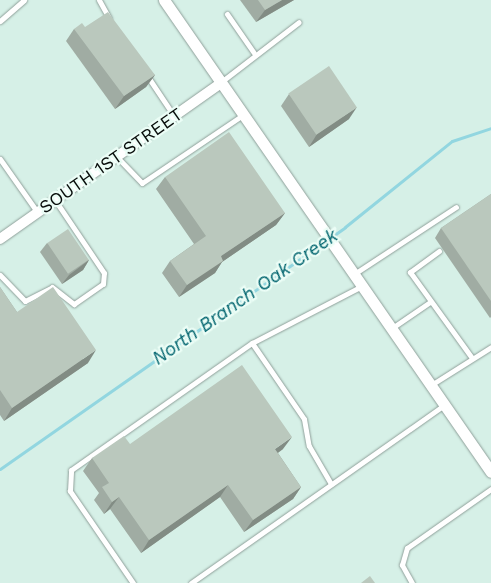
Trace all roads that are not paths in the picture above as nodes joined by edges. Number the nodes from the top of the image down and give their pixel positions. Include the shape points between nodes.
1 (24, 0) edge
2 (99, 0) edge
3 (164, 0) edge
4 (228, 14) dead end
5 (0, 21) edge
6 (300, 22) dead end
7 (115, 27) edge
8 (254, 53) junction
9 (144, 71) edge
10 (221, 83) junction
11 (243, 115) junction
12 (174, 116) junction
13 (117, 156) junction
14 (0, 159) edge
15 (55, 200) junction
16 (456, 207) dead end
17 (38, 213) junction
18 (0, 239) edge
19 (439, 251) dead end
20 (354, 274) junction
21 (0, 275) edge
22 (362, 286) junction
23 (430, 302) junction
24 (391, 328) junction
25 (252, 343) junction
26 (491, 347) edge
27 (472, 358) junction
28 (430, 385) junction
29 (444, 405) junction
30 (487, 458) edge
31 (491, 472) edge
32 (332, 484) junction
33 (491, 489) edge
34 (133, 583) edge
35 (191, 583) edge
36 (412, 583) edge

1 - 5 lane
2 - 7 lane
3 - 10 street
4 - 8 lane
6 - 8 lane
8 - 10 lane
9 - 12 lane
10 - 11 street
10 - 12 street, SOUTH 1ST STREET
11 - 13 lane via 142,183
11 - 20 street
12 - 13 street, SOUTH 1ST STREET
13 - 15 street, SOUTH 1ST STREET
14 - 17 lane
15 - 17 street, SOUTH 1ST STREET
15 - 21 lane via 104,273 103,284 74,304 52,287 24,301
16 - 20 lane
17 - 18 street, SOUTH 1ST STREET
19 - 23 lane via 410,272
20 - 22 street
22 - 24 street
22 - 25 lane
23 - 24 lane
23 - 27 lane
24 - 28 street
25 - 32 lane via 304,419 309,446
25 - 34 lane via 71,470 70,491
26 - 27 lane
27 - 28 lane
28 - 29 street
29 - 30 street
29 - 32 lane
30 - 31 street
32 - 35 lane
33 - 36 lane via 407,548 402,565

